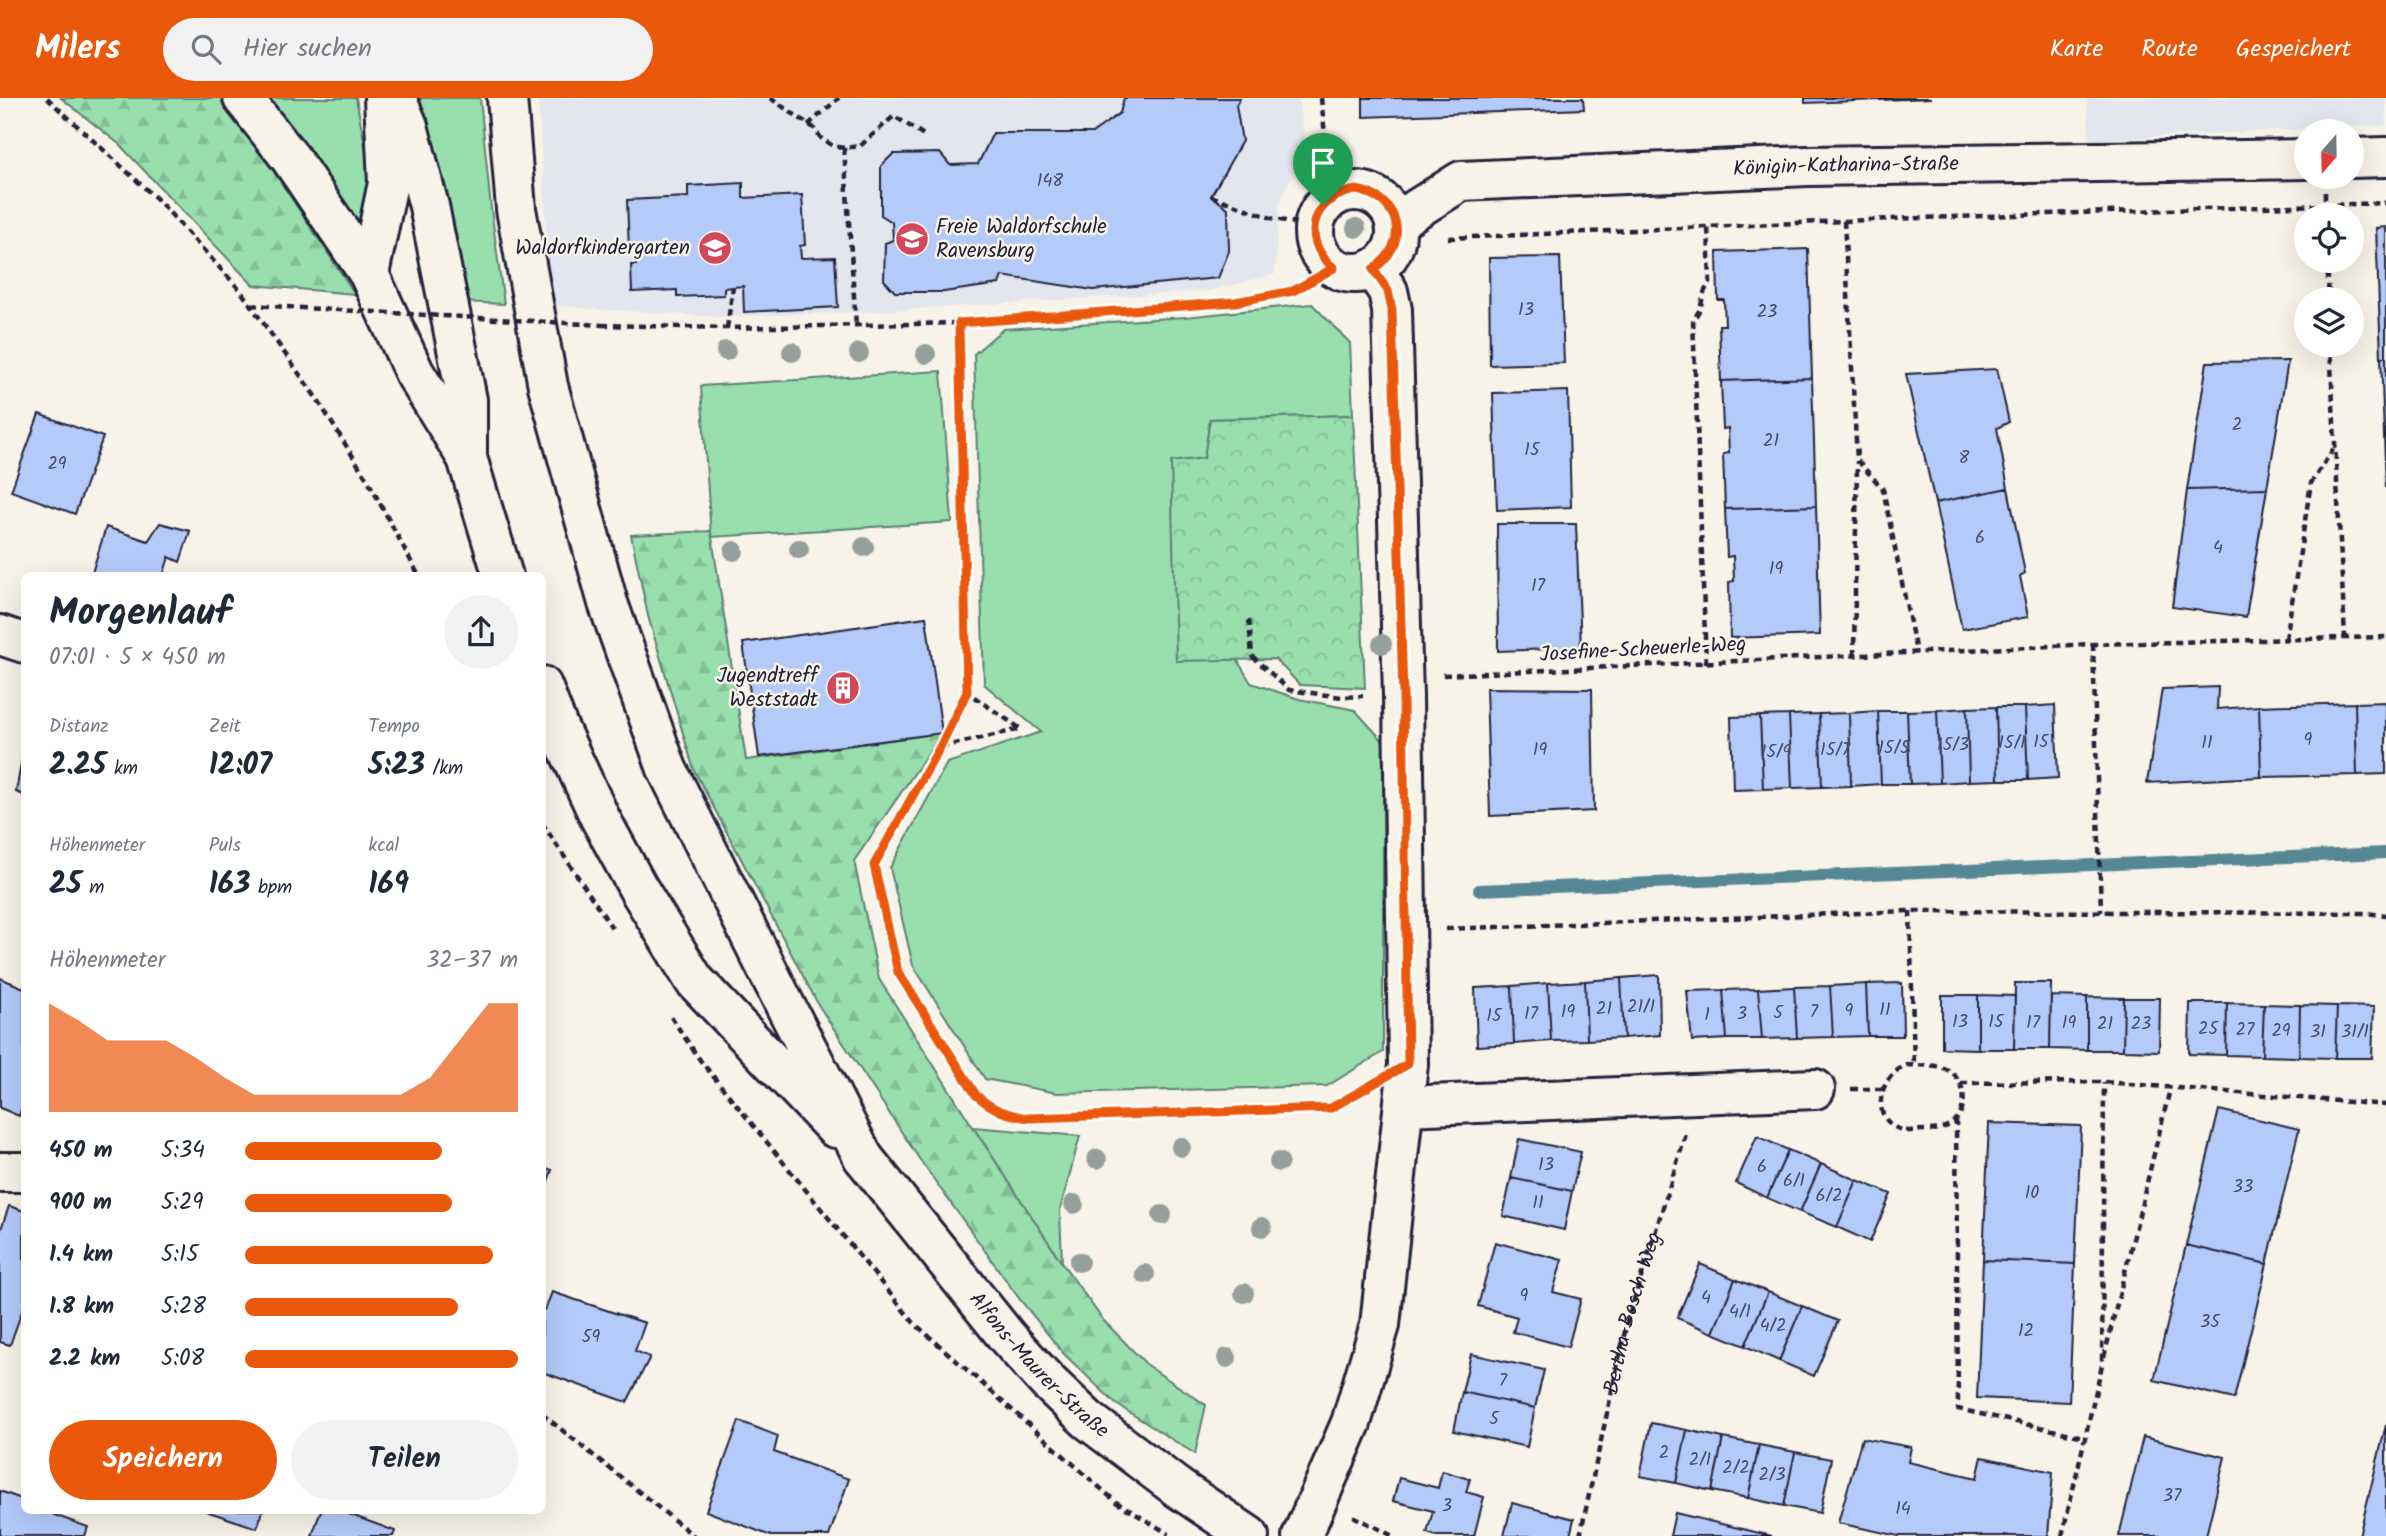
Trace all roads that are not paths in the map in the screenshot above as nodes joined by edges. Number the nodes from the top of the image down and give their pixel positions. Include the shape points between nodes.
1 (243, 98) edge
2 (384, 98) edge
3 (397, 98) edge
4 (507, 98) edge
5 (2386, 157) edge
6 (2364, 158) edge
7 (2294, 159) edge
8 (1396, 222) junction
9 (1373, 269) junction
10 (369, 274) junction
11 (467, 458) junction
12 (502, 572) edge
13 (0, 635) edge
14 (21, 642) edge
15 (546, 696) edge
16 (1815, 1089) dead end
17 (1404, 1106) junction
18 (863, 1157) junction
19 (0, 1172) edge
20 (21, 1172) edge
21 (1250, 1536) edge
22 (1302, 1536) edge

1 - 10 street
2 - 10 street via 388,183
3 - 11 street via 429,206 455,338 467,400
4 - 18 street via 516,209 548,386 608,603 667,769
5 - 6 street
7 - 8 street, Königin-Katharina-Straße via 1808,166 1461,181
8 - 9 street via 1392,251
8 - 9 street via 1391,209 1369,192 1342,192 1323,205 1314,226 1318,250 1334,268 1360,273
9 - 17 street via 1388,291 1392,310 1418,686
10 - 11 street via 414,372
11 - 12 street
13 - 14 street
15 - 18 street via 600,818 644,900 695,980
16 - 17 street
17 - 22 street via 1380,1325 1351,1423
18 - 21 street, Alfons-Maurer-Straße via 1046,1380 1088,1420
19 - 20 street

